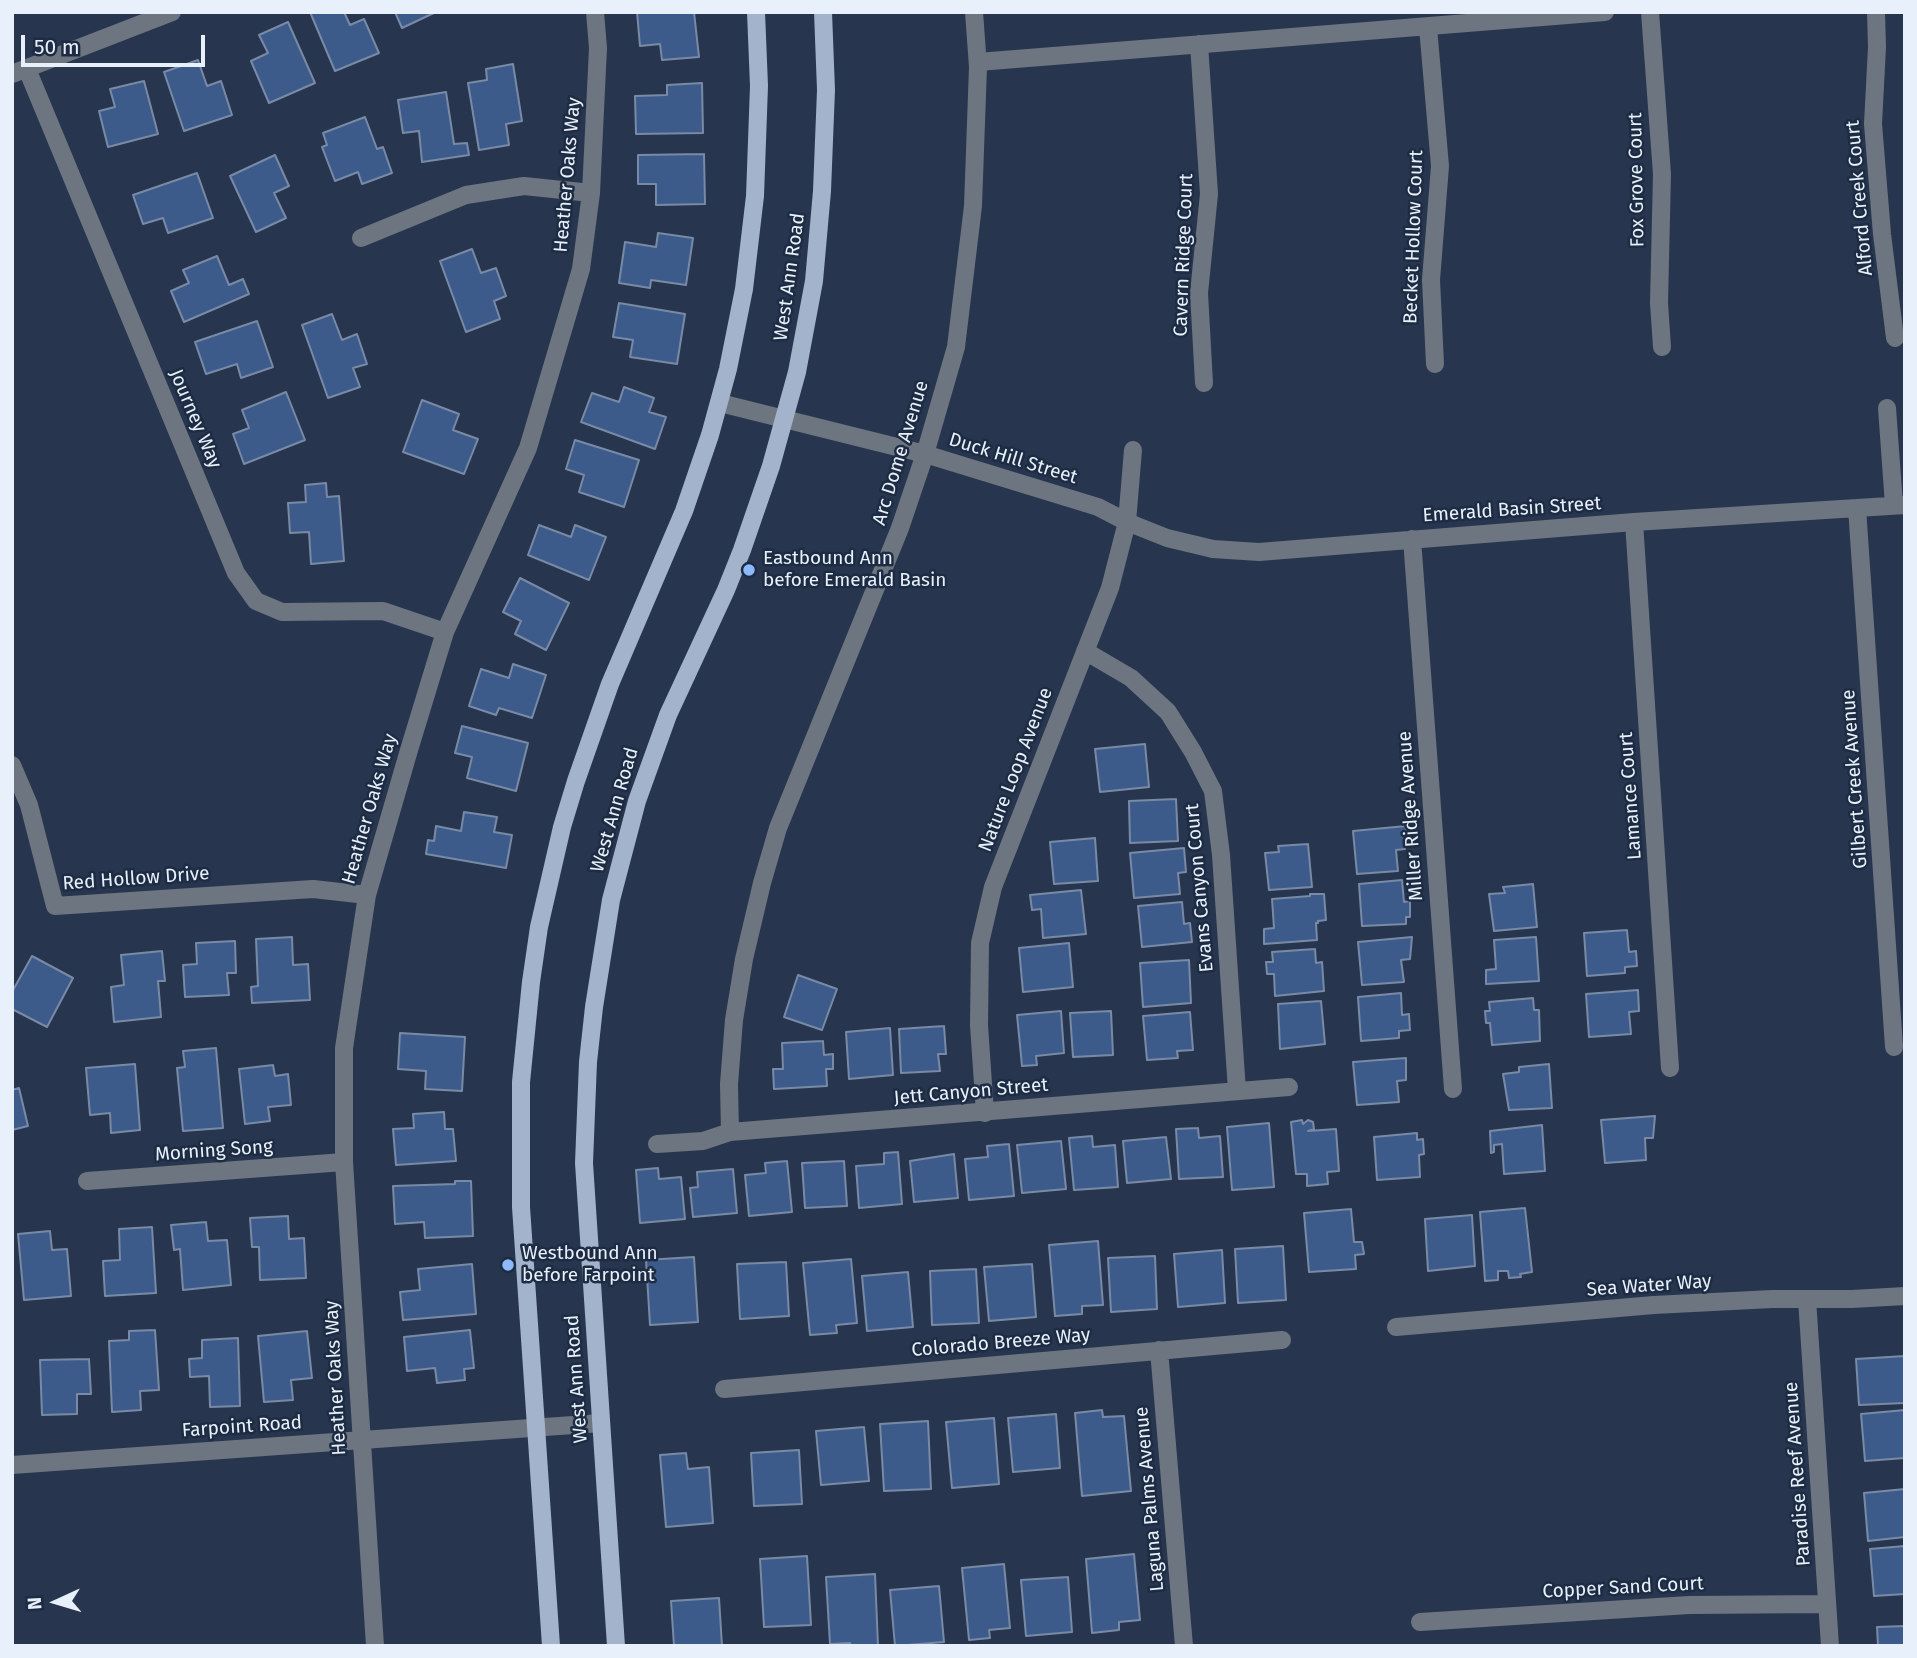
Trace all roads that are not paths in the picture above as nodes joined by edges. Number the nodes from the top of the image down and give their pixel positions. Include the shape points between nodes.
1 (172, 12) edge
2 (595, 12) edge
3 (756, 12) edge
4 (823, 12) edge
5 (974, 12) edge
6 (1605, 12) edge
7 (1650, 12) edge
8 (1875, 12) edge
9 (1429, 27) junction
10 (1199, 44) junction
11 (978, 62) junction
12 (20, 72) edge
13 (592, 193) junction
14 (361, 238) dead end
15 (1895, 338) dead end
16 (1662, 347) dead end
17 (1434, 364) dead end
18 (1204, 383) dead end
19 (720, 403) junction
20 (1887, 408) dead end
21 (785, 419) junction
22 (1133, 450) dead end
23 (925, 454) junction
24 (1900, 505) edge
25 (1857, 508) junction
26 (1127, 522) junction
27 (1634, 522) junction
28 (1412, 538) junction
29 (445, 632) junction
30 (1085, 651) junction
31 (12, 765) edge
32 (367, 895) junction
33 (1894, 1047) dead end
34 (1670, 1068) dead end
35 (1289, 1087) dead end
36 (1452, 1089) dead end
37 (1237, 1091) junction
38 (985, 1112) junction
39 (730, 1132) junction
40 (657, 1144) dead end
41 (344, 1162) junction
42 (87, 1181) dead end
43 (1905, 1296) edge
44 (1807, 1299) junction
45 (1396, 1327) dead end
46 (1282, 1340) dead end
47 (1159, 1350) junction
48 (724, 1389) dead end
49 (601, 1423) junction
50 (534, 1427) junction
51 (361, 1439) junction
52 (12, 1465) edge
53 (1827, 1604) junction
54 (1420, 1622) dead end
55 (375, 1646) edge
56 (551, 1646) edge
57 (616, 1646) edge
58 (1184, 1646) edge
59 (1830, 1646) edge

1 - 12 street
2 - 13 street, Heather Oaks Way via 598,48
3 - 19 main road via 755,197 738,320
4 - 21 main road, West Ann Road via 826,139 814,281
5 - 11 street, Arc Dome Avenue
6 - 9 street
7 - 16 street, Fox Grove Court via 1662,174 1658,303
8 - 15 street, Alford Creek Court via 1873,124
9 - 10 street
9 - 17 street, Becket Hollow Court via 1440,166 1432,280
10 - 11 street
10 - 18 street, Cavern Ridge Court via 1209,194 1199,293
11 - 23 street, Arc Dome Avenue via 973,206 956,346
12 - 29 street, Journey Way via 236,573 256,601 282,612 383,611
13 - 14 street via 524,186 466,195
13 - 29 street, Heather Oaks Way via 581,269 528,448
19 - 21 street, Duck Hill Street
19 - 50 main road via 684,511 592,731 562,827 539,927 525,1031 519,1139
20 - 24 street
21 - 23 street, Duck Hill Street
21 - 49 main road, West Ann Road via 742,550 651,758 611,900 584,1111
22 - 26 street, Nature Loop Avenue
23 - 26 street, Duck Hill Street via 1098,507
23 - 39 street, Arc Dome Avenue via 900,528 778,828 744,959 734,1020
24 - 25 street, Emerald Basin Street
25 - 27 street, Emerald Basin Street
25 - 33 street, Gilbert Creek Avenue
26 - 28 street, Emerald Basin Street via 1190,544 1259,552
26 - 30 street, Nature Loop Avenue via 1110,588
27 - 28 street, Emerald Basin Street
27 - 34 street, Lamance Court
28 - 36 street, Miller Ridge Avenue
29 - 32 street, Heather Oaks Way
30 - 37 street, Evans Canyon Court via 1130,678 1168,712 1213,791
30 - 38 street, Nature Loop Avenue via 993,887 983,932 979,1025
31 - 32 street, Red Hollow Drive via 29,805 55,906 313,889
32 - 41 street, Heather Oaks Way via 345,1048
35 - 37 street, Jett Canyon Street
37 - 38 street, Jett Canyon Street
38 - 39 street, Jett Canyon Street
39 - 40 street, Jett Canyon Street via 704,1141
41 - 42 street, Morning Song
41 - 51 street, Heather Oaks Way
43 - 44 street, Sea Water Way
44 - 45 street, Sea Water Way
44 - 53 street, Paradise Reef Avenue
46 - 47 street, Colorado Breeze Way
47 - 48 street, Colorado Breeze Way
47 - 58 street, Laguna Palms Avenue
49 - 50 street, Farpoint Road
49 - 57 main road, West Ann Road
50 - 51 street, Farpoint Road
50 - 56 main road
51 - 52 street, Farpoint Road
51 - 55 street, Heather Oaks Way
53 - 54 street, Copper Sand Court via 1689,1605
53 - 59 street, Paradise Reef Avenue

